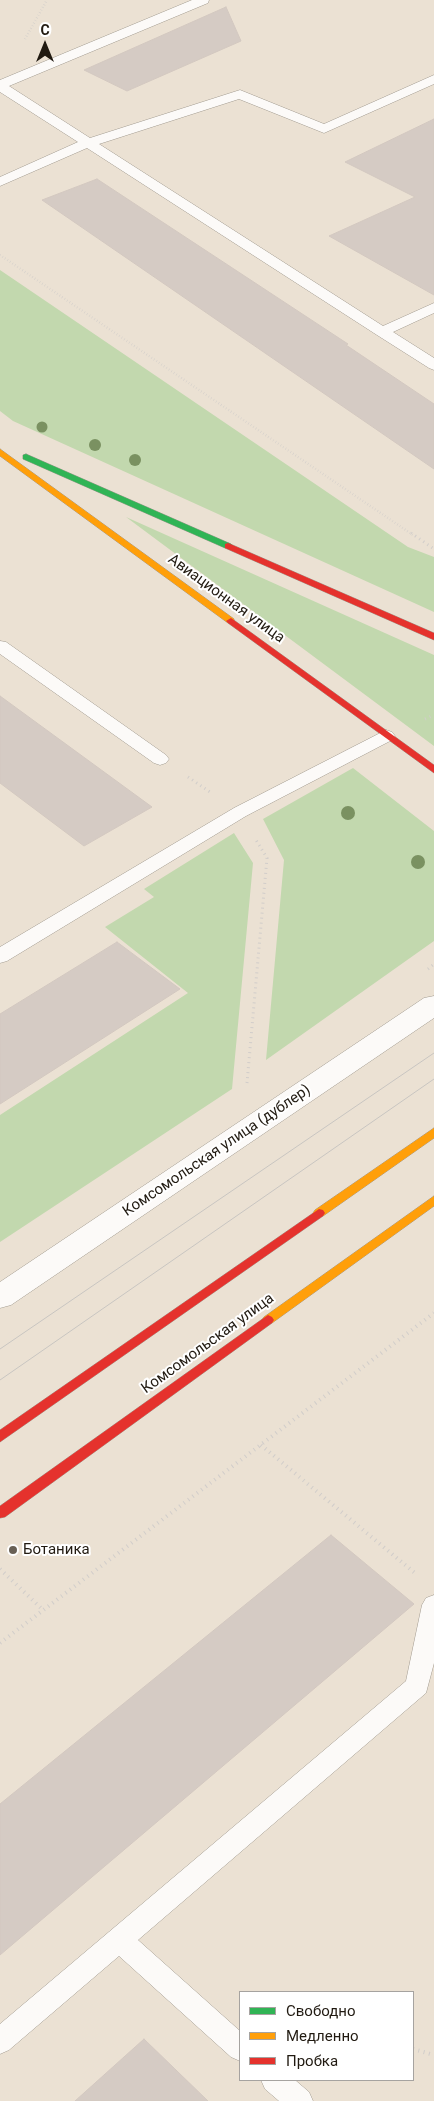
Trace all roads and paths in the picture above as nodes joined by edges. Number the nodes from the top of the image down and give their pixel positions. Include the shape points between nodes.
1 (203, 0) edge
2 (434, 79) edge
3 (0, 86) edge
4 (88, 143) junction
5 (0, 182) edge
6 (0, 255) edge
7 (434, 307) edge
8 (382, 332) junction
9 (434, 365) edge
10 (0, 446) edge
11 (0, 452) edge
12 (434, 550) edge
13 (434, 637) edge
14 (0, 646) edge
15 (386, 736) junction
16 (160, 759) joint
17 (434, 770) edge
18 (240, 812) junction
19 (0, 956) edge
20 (434, 1005) edge
21 (247, 1089) dead end
22 (434, 1132) edge
23 (434, 1200) edge
24 (0, 1297) edge
25 (434, 1313) edge
26 (0, 1437) edge
27 (261, 1445) junction
28 (0, 1513) edge
29 (0, 1569) edge
30 (419, 1577) dead end
31 (434, 1605) edge
32 (43, 1610) junction
33 (0, 1643) edge
34 (120, 1940) junction
35 (0, 2041) edge
36 (239, 2047) edge
37 (414, 2049) edge
38 (434, 2055) edge
39 (276, 2081) edge
40 (298, 2101) edge

1 - 3 lane
2 - 4 lane via 324,130 240,94
3 - 4 lane
4 - 5 lane
4 - 8 lane
6 - 12 path
7 - 8 lane
8 - 9 lane
10 - 13 main road
11 - 15 main road, Авиационная улица
14 - 16 lane
15 - 17 main road, Авиационная улица
15 - 18 lane
16 - 18 path
18 - 19 lane
18 - 21 path via 267,858
20 - 24 street, Комсомольская улица (дублер)
22 - 26 main road
23 - 28 main road, Комсомольская улица
25 - 27 path
27 - 30 path
27 - 32 path
29 - 32 path
31 - 34 lane via 417,1686
32 - 33 path
34 - 35 lane
34 - 36 lane
37 - 38 path
39 - 40 lane

